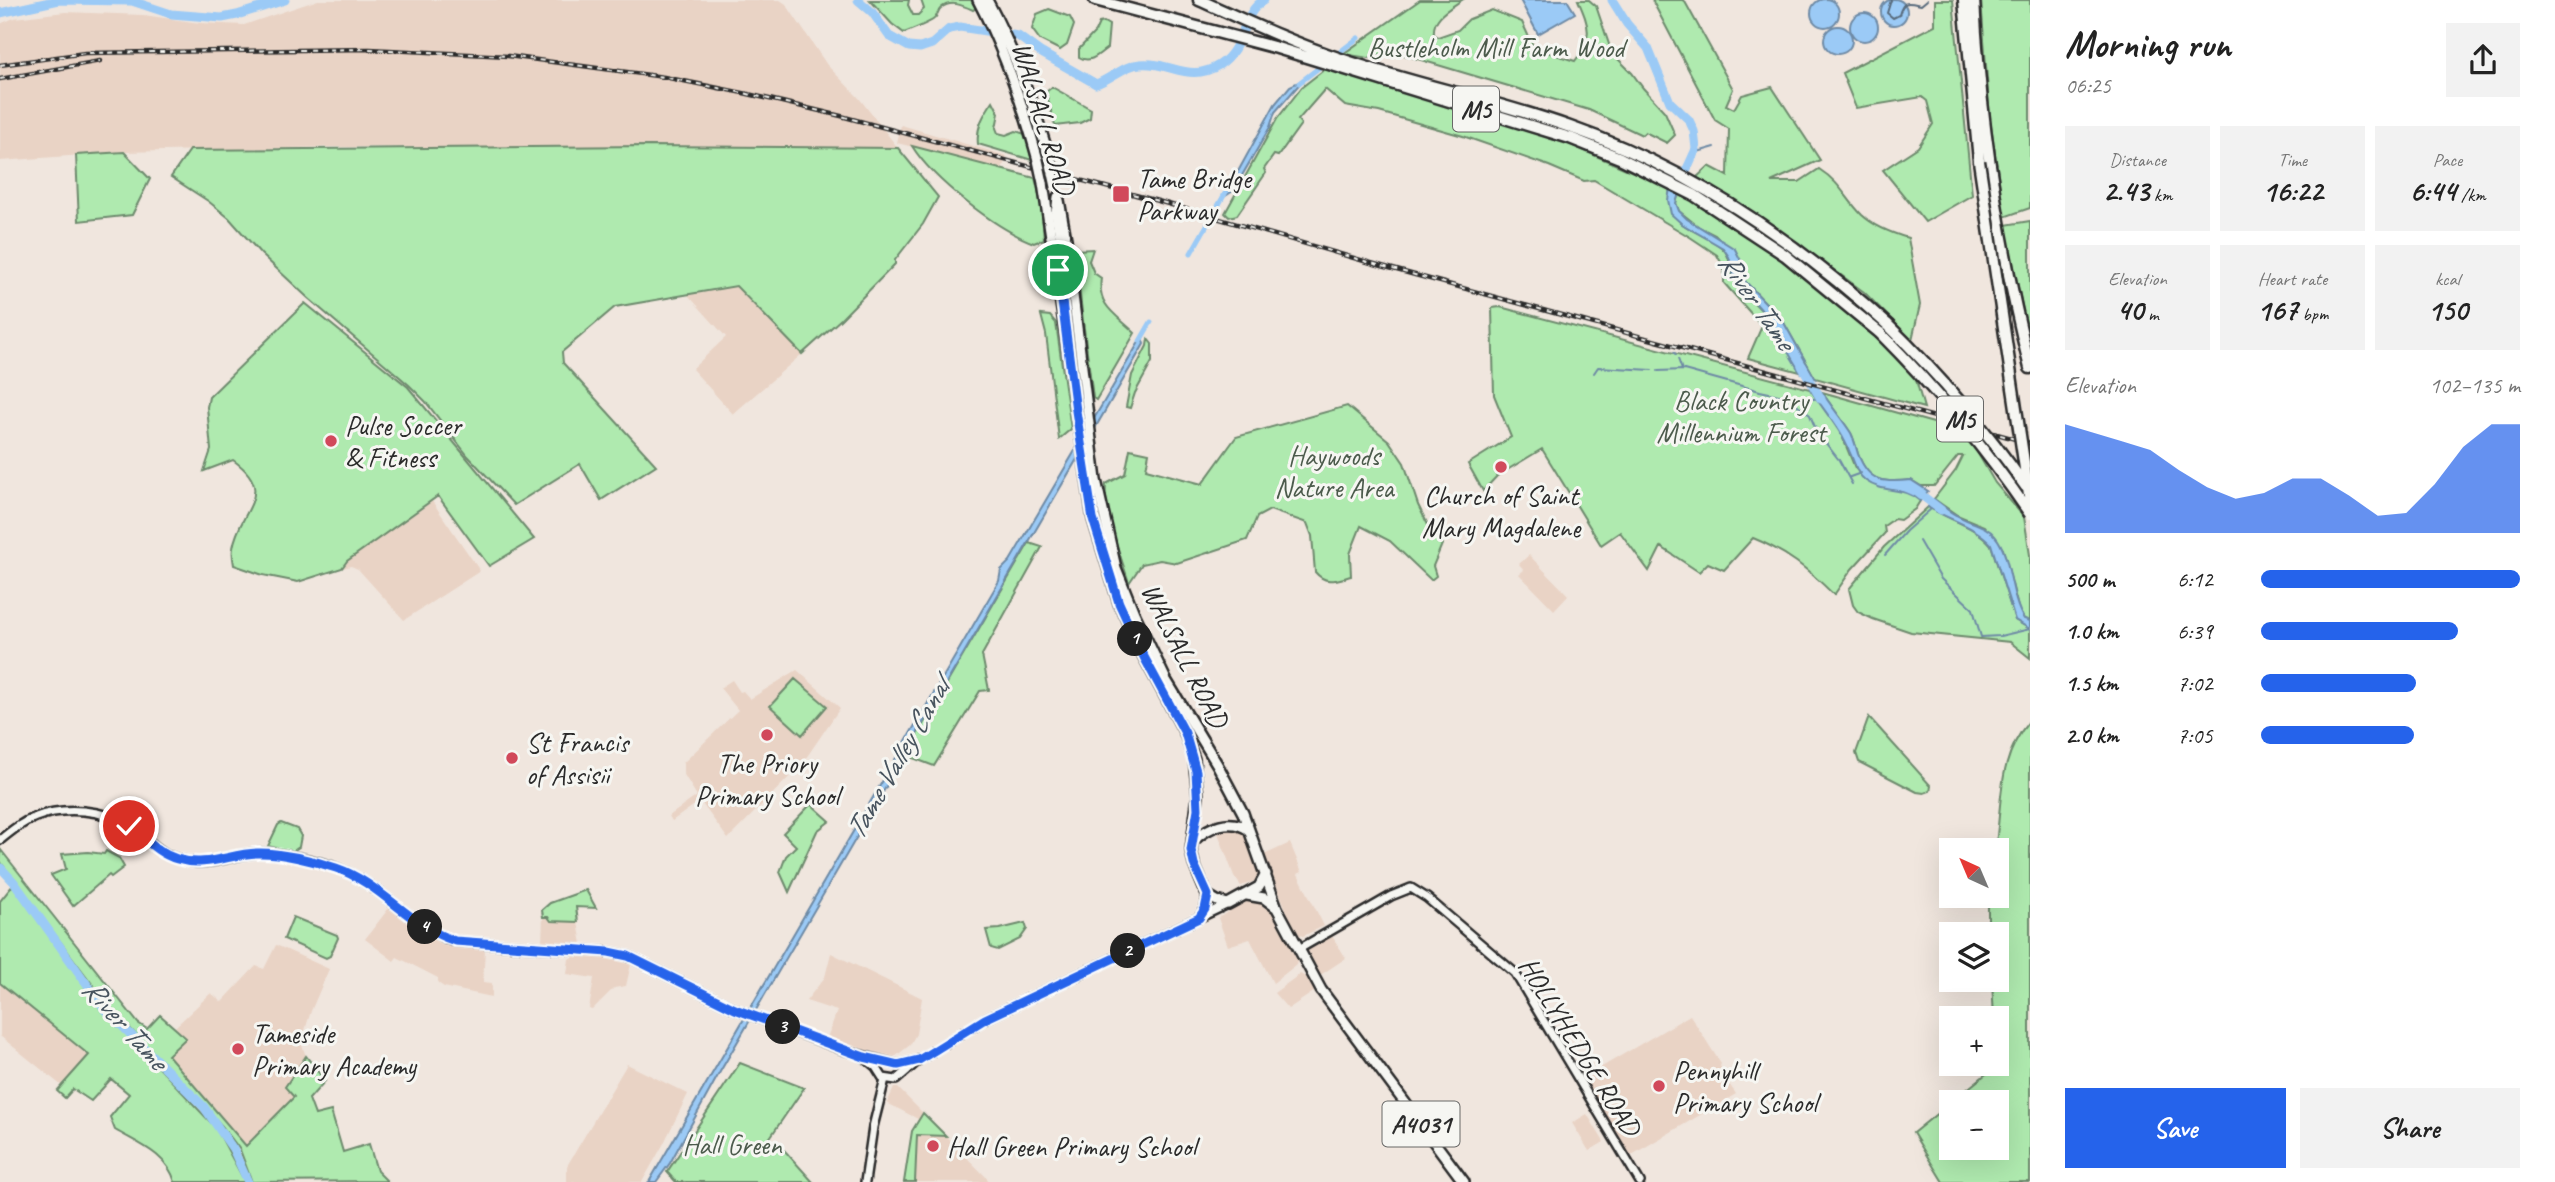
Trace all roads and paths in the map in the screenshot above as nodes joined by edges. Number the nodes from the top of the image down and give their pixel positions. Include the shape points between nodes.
1 (978, 0) edge
2 (988, 0) edge
3 (1095, 0) edge
4 (1199, 0) edge
5 (1964, 0) edge
6 (1974, 0) edge
7 (1984, 160) junction
8 (1672, 178) junction
9 (1695, 190) junction
10 (1057, 192) junction
11 (1067, 246) junction
12 (1055, 248) junction
13 (2030, 368) edge
14 (1095, 471) junction
15 (2030, 493) edge
16 (2030, 502) edge
17 (2030, 514) edge
18 (1095, 526) junction
19 (1212, 756) junction
20 (1194, 759) junction
21 (1250, 831) junction
22 (0, 839) edge
23 (1192, 843) junction
24 (1266, 874) junction
25 (1208, 895) junction
26 (1247, 895) junction
27 (1228, 904) junction
28 (1277, 908) junction
29 (1199, 918) junction
30 (1316, 937) junction
31 (1293, 938) junction
32 (1299, 948) junction
33 (864, 1057) junction
34 (919, 1060) junction
35 (894, 1064) junction
36 (902, 1074) junction
37 (883, 1077) junction
38 (865, 1182) edge
39 (1464, 1182) edge
40 (1640, 1182) edge

1 - 12 main road, WALSALL ROAD, bridge via 997,37 1028,123
2 - 10 main road, WALSALL ROAD / A4031, bridge via 1039,125
3 - 8 highway, M5 via 1277,48 1570,138
4 - 8 highway, M5 via 1353,63 1572,127 1624,148
5 - 7 highway, M5
6 - 7 highway, M5
7 - 13 highway, M5
7 - 16 highway, M5, bridge
8 - 9 highway, M5
9 - 15 highway, M5, bridge via 1751,218 1798,250 1888,325 1965,407
9 - 17 highway, M5, bridge via 1818,279 1880,333 1975,436
10 - 11 main road, WALSALL ROAD / A4031
10 - 12 main road via 1060,236
11 - 12 main road
11 - 14 main road, WALSALL ROAD / A4031
12 - 18 main road, WALSALL ROAD
14 - 18 main road
14 - 19 main road, WALSALL ROAD / A4031 via 1113,555 1134,613 1166,680
18 - 20 main road, WALSALL ROAD via 1119,603
19 - 20 main road
19 - 21 main road, WALSALL ROAD / A4031
20 - 23 main road, WALSALL ROAD via 1198,796
21 - 23 main road via 1227,823
21 - 24 main road, WALSALL ROAD / A4031
22 - 33 street via 35,817 86,811 122,822 159,851 178,859 201,863 261,853 327,865 362,881 450,940 620,954 737,1010
23 - 25 main road, WALSALL ROAD via 1194,864
24 - 26 main road via 1261,885
24 - 28 main road, WALSALL ROAD / A4031
25 - 27 main road
25 - 29 street
26 - 27 main road
26 - 28 main road via 1261,897
27 - 29 street
28 - 31 main road, WALSALL ROAD / A4031
29 - 34 street via 994,1014
30 - 31 street
30 - 32 street
30 - 40 street, HOLLYHEDGE ROAD via 1411,888 1427,898 1515,973
31 - 32 main road, WALSALL ROAD / A4031
32 - 39 main road, WALSALL ROAD / A4031 via 1334,1008
33 - 35 street
33 - 37 street
34 - 35 street
34 - 36 street
35 - 36 street
35 - 37 street via 883,1066
36 - 37 street via 896,1080
37 - 38 street

